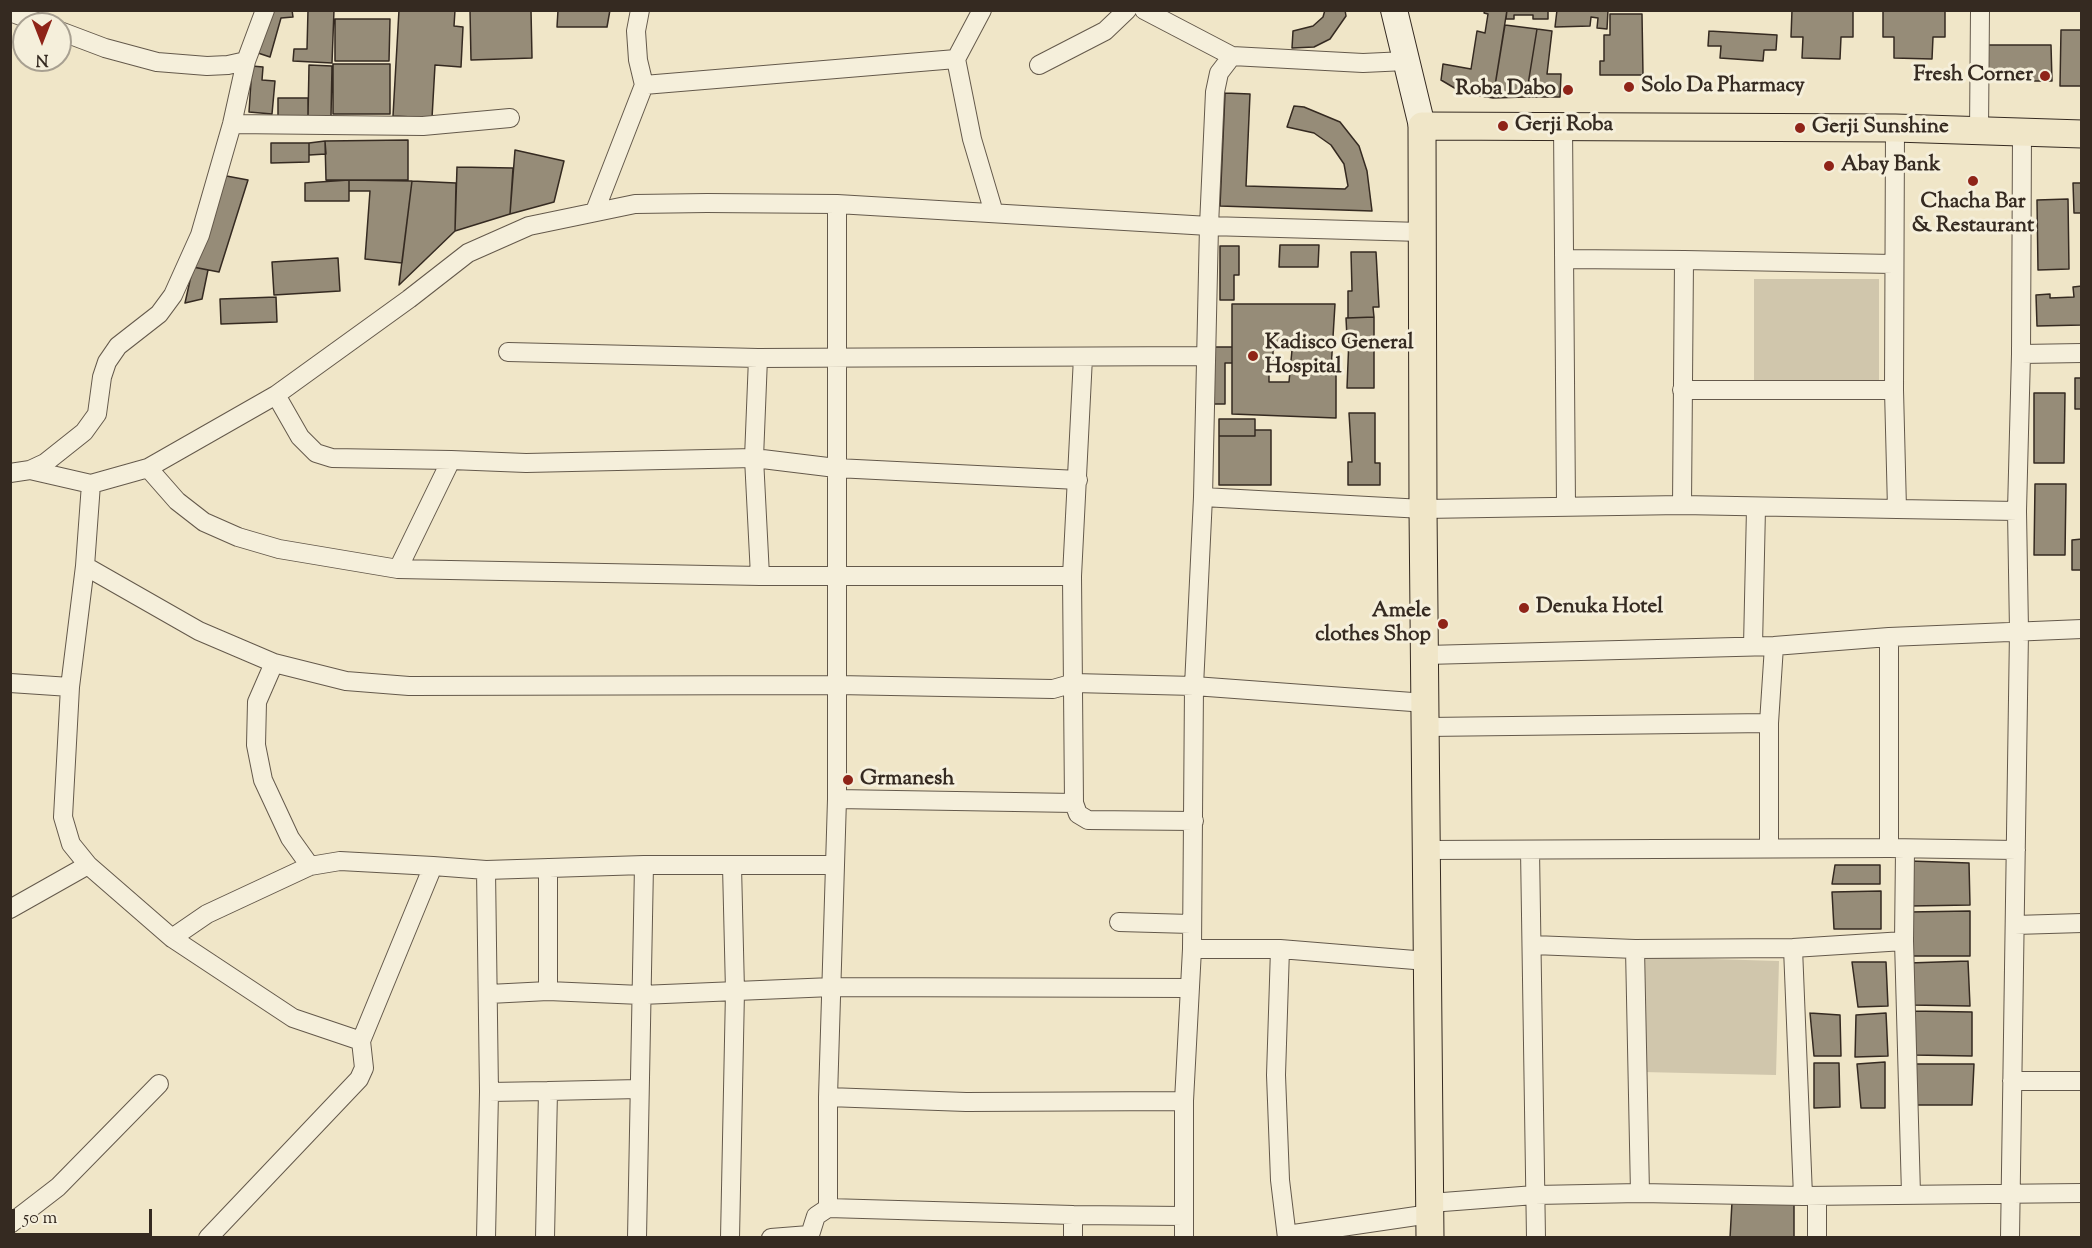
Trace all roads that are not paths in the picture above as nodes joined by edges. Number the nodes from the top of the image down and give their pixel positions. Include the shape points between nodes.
1 (266, 10) edge
2 (640, 10) edge
3 (982, 10) edge
4 (1127, 10) edge
5 (1143, 10) edge
6 (1394, 10) edge
7 (1980, 10) edge
8 (72, 36) edge
9 (1232, 56) junction
10 (956, 59) junction
11 (246, 61) junction
12 (1406, 62) junction
13 (1039, 65) dead end
14 (644, 85) junction
15 (510, 118) dead end
16 (232, 124) junction
17 (1563, 125) junction
18 (1422, 126) junction
19 (1895, 129) junction
20 (1979, 131) junction
21 (2022, 132) junction
22 (2082, 134) edge
23 (837, 204) junction
24 (595, 211) junction
25 (994, 213) junction
26 (1209, 226) junction
27 (1421, 232) junction
28 (1566, 259) junction
29 (1684, 260) junction
30 (1893, 264) junction
31 (508, 352) dead end
32 (2082, 353) edge
33 (2021, 354) junction
34 (1204, 356) junction
35 (1083, 357) junction
36 (758, 358) junction
37 (839, 358) junction
38 (1682, 390) junction
39 (1894, 390) junction
40 (276, 395) junction
41 (754, 458) junction
42 (451, 460) junction
43 (148, 468) junction
44 (836, 468) junction
45 (30, 470) junction
46 (10, 473) edge
47 (1078, 480) junction
48 (91, 484) junction
49 (1203, 497) junction
50 (1682, 505) junction
51 (1566, 506) junction
52 (1423, 508) junction
53 (1756, 508) junction
54 (1897, 508) junction
55 (2017, 511) junction
56 (85, 566) junction
57 (398, 569) junction
58 (837, 575) junction
59 (760, 576) junction
60 (1072, 576) junction
61 (2082, 629) edge
62 (2019, 631) junction
63 (1889, 637) junction
64 (1753, 646) junction
65 (1774, 646) junction
66 (1426, 655) junction
67 (274, 663) junction
68 (10, 683) edge
69 (1074, 684) junction
70 (837, 685) junction
71 (1194, 686) junction
72 (70, 687) junction
73 (1426, 715) junction
74 (1769, 723) junction
75 (837, 799) junction
76 (1074, 803) junction
77 (1194, 821) junction
78 (1769, 848) junction
79 (1897, 849) junction
80 (1426, 850) junction
81 (1530, 850) junction
82 (2016, 850) junction
83 (88, 865) junction
84 (644, 865) junction
85 (835, 865) junction
86 (310, 866) junction
87 (433, 866) junction
88 (732, 866) junction
89 (549, 868) junction
90 (486, 870) junction
91 (10, 909) edge
92 (1119, 922) dead end
93 (2082, 923) edge
94 (1191, 924) junction
95 (2015, 925) junction
96 (172, 938) junction
97 (1904, 941) junction
98 (1533, 945) junction
99 (1793, 948) junction
100 (1280, 949) junction
101 (1635, 949) junction
102 (1192, 950) junction
103 (1427, 961) junction
104 (832, 987) junction
105 (1190, 988) junction
106 (548, 991) junction
107 (735, 991) junction
108 (489, 994) junction
109 (641, 995) junction
110 (361, 1041) junction
111 (2012, 1081) junction
112 (2082, 1081) edge
113 (159, 1084) dead end
114 (639, 1089) junction
115 (548, 1091) junction
116 (489, 1092) junction
117 (828, 1097) junction
118 (1184, 1101) junction
119 (1640, 1193) junction
120 (2082, 1193) edge
121 (1911, 1194) junction
122 (2011, 1194) junction
123 (1535, 1195) junction
124 (1810, 1196) junction
125 (828, 1208) junction
126 (1073, 1215) junction
127 (1184, 1216) junction
128 (1430, 1218) edge
129 (10, 1224) edge
130 (809, 1236) edge
131 (1287, 1236) edge
132 (208, 1238) edge
133 (486, 1238) edge
134 (545, 1238) edge
135 (637, 1238) edge
136 (730, 1238) edge
137 (771, 1238) edge
138 (1073, 1238) edge
139 (1184, 1238) edge
140 (1536, 1238) edge
141 (1817, 1238) edge
142 (2010, 1238) edge

1 - 11 street
2 - 14 street via 636,31
3 - 10 street
4 - 13 street via 1105,31
5 - 9 street
6 - 12 main road
7 - 20 street
8 - 11 street via 157,62 207,66
9 - 12 street
9 - 26 street via 1220,73 1215,92
10 - 14 street
10 - 25 street via 972,139
11 - 16 street
12 - 18 main road
14 - 24 street
15 - 16 street via 423,126
16 - 45 street via 200,235 173,295 159,314 118,346 107,362 97,414 84,432
17 - 18 main road
17 - 19 main road
17 - 28 street
18 - 27 main road
19 - 20 main road
19 - 30 street
20 - 21 main road
21 - 22 main road
21 - 33 street
23 - 24 street via 635,204
23 - 25 street
23 - 37 street
24 - 40 street via 529,226 468,253
25 - 26 street
26 - 27 street
26 - 34 street
27 - 52 main road
28 - 29 street
28 - 51 street
29 - 30 street
29 - 38 street
30 - 39 street
31 - 36 street
32 - 33 street
33 - 55 street
34 - 35 street
34 - 49 street
35 - 37 street
35 - 47 street
36 - 37 street
36 - 41 street
37 - 44 street
38 - 39 street
38 - 50 street
39 - 54 street
40 - 42 street via 300,437 316,453 332,458
40 - 43 street
41 - 42 street via 526,463
41 - 44 street
41 - 59 street
42 - 57 street
43 - 48 street
43 - 57 street via 177,501 204,522 238,537 279,549
44 - 47 street
44 - 58 street
45 - 46 street
45 - 48 street
47 - 60 street
48 - 56 street
49 - 52 street
49 - 71 street
50 - 51 street
50 - 53 street
51 - 52 street
52 - 66 main road
53 - 54 street
53 - 64 street
54 - 55 street
55 - 62 street
56 - 67 street via 199,631
56 - 72 street
57 - 59 street
58 - 59 street
58 - 60 street
58 - 70 street
60 - 69 street
61 - 62 street
62 - 63 street
62 - 82 street
63 - 65 street
63 - 79 street
64 - 65 street
64 - 66 street
65 - 74 street
66 - 73 main road
67 - 70 street via 345,681 409,686
67 - 86 street via 256,702 256,745 263,780 291,838
68 - 72 street
69 - 70 street via 1053,689
69 - 71 street
69 - 76 street
70 - 75 street
71 - 73 street
71 - 77 street
72 - 83 street via 63,817 71,844
73 - 74 street
73 - 80 main road
74 - 78 street
75 - 76 street
75 - 85 street
76 - 77 street via 1078,814 1088,820
77 - 94 street
78 - 79 street
78 - 81 street
79 - 82 street
79 - 97 street
80 - 81 street
80 - 103 main road
81 - 98 street
82 - 95 street
83 - 91 street
83 - 96 street
84 - 88 street
84 - 89 street
84 - 109 street
85 - 88 street
85 - 104 street
86 - 87 street via 340,861
86 - 96 street via 207,914
87 - 90 street
87 - 110 street
88 - 107 street
89 - 90 street
89 - 106 street
90 - 108 street
92 - 94 street
93 - 95 street
94 - 102 street
95 - 111 street
96 - 110 street via 293,1018
97 - 99 street
97 - 121 street
98 - 101 street
98 - 123 street
99 - 101 street
99 - 124 street
100 - 102 street
100 - 103 street
100 - 131 street via 1276,1075 1280,1180
101 - 119 street
102 - 105 street
103 - 128 main road
104 - 105 street
104 - 107 street
104 - 117 street
105 - 118 street
106 - 108 street
106 - 109 street
107 - 109 street
107 - 136 street
108 - 116 street
109 - 114 street
110 - 132 street via 364,1068 359,1079
111 - 112 street
111 - 122 street
113 - 129 street via 58,1187
114 - 115 street
114 - 135 street
115 - 116 street
115 - 134 street
116 - 133 street
117 - 118 street via 966,1102
117 - 125 street
118 - 127 street
119 - 123 street
119 - 124 street
120 - 122 street
121 - 122 street
121 - 124 street
122 - 142 street
123 - 128 street
123 - 140 street
124 - 141 street
125 - 126 street
125 - 130 street via 816,1216
126 - 127 street
126 - 138 street
127 - 139 street
128 - 131 street
130 - 137 street

